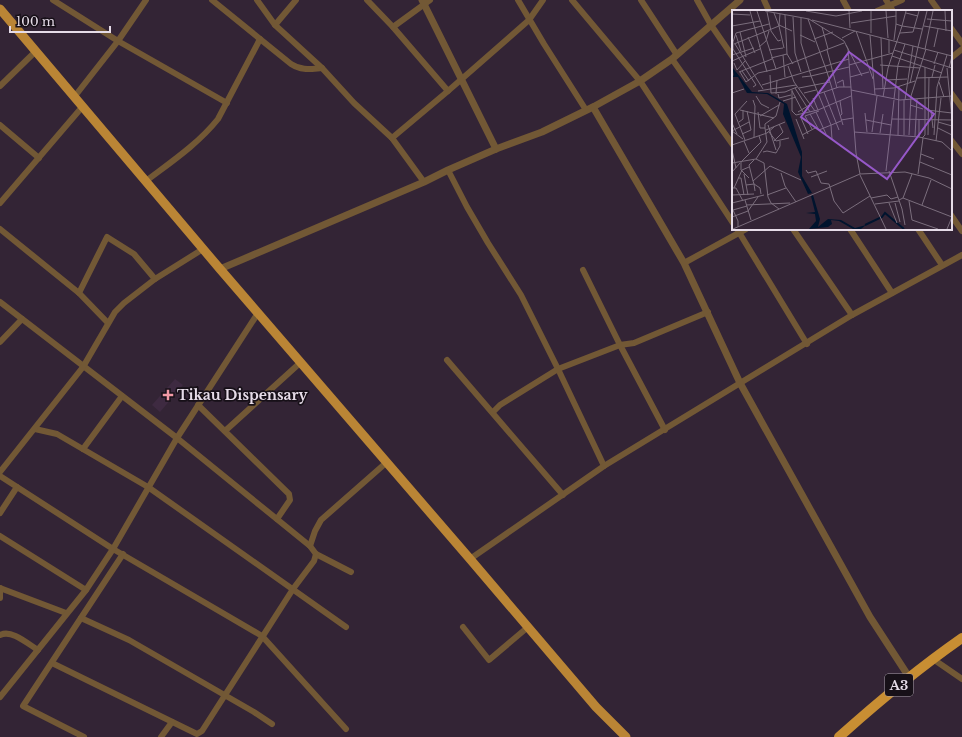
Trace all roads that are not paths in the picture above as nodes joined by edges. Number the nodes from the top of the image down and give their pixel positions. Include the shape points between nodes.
1 (53, 0) edge
2 (146, 0) edge
3 (212, 0) edge
4 (256, 0) edge
5 (296, 0) edge
6 (367, 0) edge
7 (518, 0) edge
8 (543, 0) edge
9 (572, 0) edge
10 (641, 0) edge
11 (697, 0) edge
12 (740, 0) edge
13 (764, 0) edge
14 (843, 0) edge
15 (886, 0) edge
16 (902, 0) edge
17 (931, 0) edge
18 (425, 1) edge
19 (0, 9) edge
20 (892, 9) edge
21 (769, 10) edge
22 (848, 10) edge
23 (938, 10) edge
24 (529, 20) junction
25 (275, 25) junction
26 (711, 26) junction
27 (393, 27) junction
28 (952, 29) edge
29 (260, 39) junction
30 (118, 41) junction
31 (962, 43) edge
32 (962, 49) edge
33 (36, 51) junction
34 (732, 56) edge
35 (674, 57) junction
36 (952, 57) edge
37 (322, 68) junction
38 (461, 79) junction
39 (640, 81) junction
40 (0, 86) edge
41 (448, 91) junction
42 (952, 93) edge
43 (74, 96) junction
44 (227, 103) junction
45 (83, 106) junction
46 (590, 108) junction
47 (962, 108) edge
48 (0, 125) edge
49 (392, 138) junction
50 (952, 141) edge
51 (732, 144) edge
52 (496, 148) junction
53 (962, 154) edge
54 (39, 158) junction
55 (448, 170) junction
56 (146, 181) junction
57 (424, 182) junction
58 (0, 203) edge
59 (952, 216) edge
60 (732, 222) edge
61 (0, 229) edge
62 (794, 230) edge
63 (851, 230) edge
64 (919, 230) edge
65 (738, 231) edge
66 (962, 231) edge
67 (203, 249) junction
68 (962, 255) edge
69 (684, 263) junction
70 (942, 265) junction
71 (220, 269) junction
72 (583, 270) dead end
73 (155, 279) junction
74 (79, 293) junction
75 (892, 293) junction
76 (0, 302) edge
77 (708, 312) junction
78 (258, 313) junction
79 (852, 315) junction
80 (22, 319) junction
81 (108, 323) junction
82 (0, 342) edge
83 (806, 344) junction
84 (620, 345) junction
85 (447, 360) dead end
86 (301, 362) junction
87 (83, 367) junction
88 (558, 369) junction
89 (740, 383) junction
90 (122, 396) junction
91 (198, 405) junction
92 (492, 412) junction
93 (35, 430) junction
94 (665, 430) junction
95 (225, 431) junction
96 (177, 438) junction
97 (83, 450) junction
98 (387, 462) junction
99 (604, 466) junction
100 (0, 472) edge
101 (0, 476) edge
102 (17, 487) junction
103 (148, 487) junction
104 (563, 495) junction
105 (0, 514) edge
106 (277, 519) junction
107 (0, 536) edge
108 (310, 546) junction
109 (113, 549) junction
110 (123, 554) junction
111 (316, 554) junction
112 (470, 559) junction
113 (351, 572) dead end
114 (0, 588) edge
115 (293, 589) junction
116 (86, 590) junction
117 (0, 598) edge
118 (66, 613) junction
119 (81, 618) junction
120 (346, 627) dead end
121 (463, 627) dead end
122 (528, 627) junction
123 (0, 635) edge
124 (262, 636) junction
125 (962, 638) edge
126 (38, 650) junction
127 (933, 659) junction
128 (52, 662) junction
129 (910, 677) junction
130 (962, 679) edge
131 (1, 693) edge
132 (224, 694) junction
133 (172, 722) junction
134 (272, 724) dead end
135 (346, 730) dead end
136 (84, 737) edge
137 (161, 737) edge
138 (626, 737) edge
139 (839, 737) edge

1 - 30 street
2 - 30 street
3 - 29 street
4 - 25 street
5 - 25 street
6 - 27 street
7 - 24 street
8 - 24 street
9 - 39 street
10 - 35 street
11 - 26 street
12 - 26 street
13 - 21 street
14 - 22 street
15 - 20 street
16 - 20 street
17 - 23 street
18 - 27 street
18 - 38 street
19 - 33 main road
24 - 38 street
24 - 46 street
25 - 37 street
26 - 34 street
26 - 35 street
27 - 41 street
28 - 31 street
29 - 37 street via 297,68
29 - 44 street
30 - 43 street
30 - 44 street
32 - 36 street
33 - 40 street
33 - 43 main road
35 - 39 street
35 - 51 street
37 - 49 street via 354,103
38 - 41 street
38 - 52 street
39 - 46 street
39 - 60 street
41 - 49 street
42 - 47 street
43 - 45 main road
44 - 56 street via 209,130
45 - 54 street
45 - 56 main road
46 - 52 street via 542,132
46 - 69 street
48 - 54 street
49 - 57 street
50 - 53 street
52 - 55 street
54 - 58 street
55 - 57 street
55 - 88 street via 488,243 521,295
56 - 67 main road
57 - 71 street
59 - 66 street
61 - 74 street
62 - 79 street
63 - 75 street
64 - 70 street
65 - 69 street
65 - 83 street
67 - 71 main road
67 - 73 street
68 - 70 street
69 - 77 street
70 - 75 street
71 - 78 main road
72 - 84 street
73 - 74 street via 134,254 107,237
73 - 81 street via 124,303
74 - 81 street
75 - 79 street
76 - 80 street
77 - 84 street via 634,343
77 - 89 street
78 - 86 main road
78 - 91 street
79 - 83 street
80 - 82 street
80 - 87 street
81 - 87 street
83 - 89 street
84 - 88 street
84 - 94 street
85 - 92 street
86 - 95 street
86 - 98 main road
87 - 90 street
87 - 93 street
88 - 92 street
88 - 99 street
89 - 94 street
89 - 129 street via 870,617
90 - 96 street
90 - 97 street
91 - 95 street
91 - 96 street
92 - 104 street
93 - 97 street via 57,434
93 - 100 street
94 - 99 street
95 - 106 street via 289,494 290,500
96 - 103 street
96 - 106 street
97 - 103 street
98 - 108 street via 321,520
98 - 112 main road
99 - 104 street
101 - 102 street
102 - 105 street
102 - 109 street
103 - 109 street
103 - 115 street
104 - 112 street
106 - 108 street
107 - 116 street
108 - 111 street
109 - 110 street
109 - 116 street
110 - 119 street
110 - 124 street
111 - 113 street
111 - 115 street via 314,561
112 - 122 main road
114 - 117 street
114 - 118 street
115 - 120 street
115 - 124 street
116 - 118 street
118 - 126 street
119 - 128 street
119 - 132 street via 129,640
121 - 122 street via 489,660
122 - 138 main road via 596,707
123 - 126 street via 13,635
124 - 132 street
124 - 135 street
125 - 127 highway, A3
126 - 131 street
127 - 129 highway, A3
127 - 130 street
128 - 133 street
128 - 136 street via 24,706
129 - 139 highway, A3
132 - 133 street via 202,731 197,734
132 - 134 street
133 - 137 street

